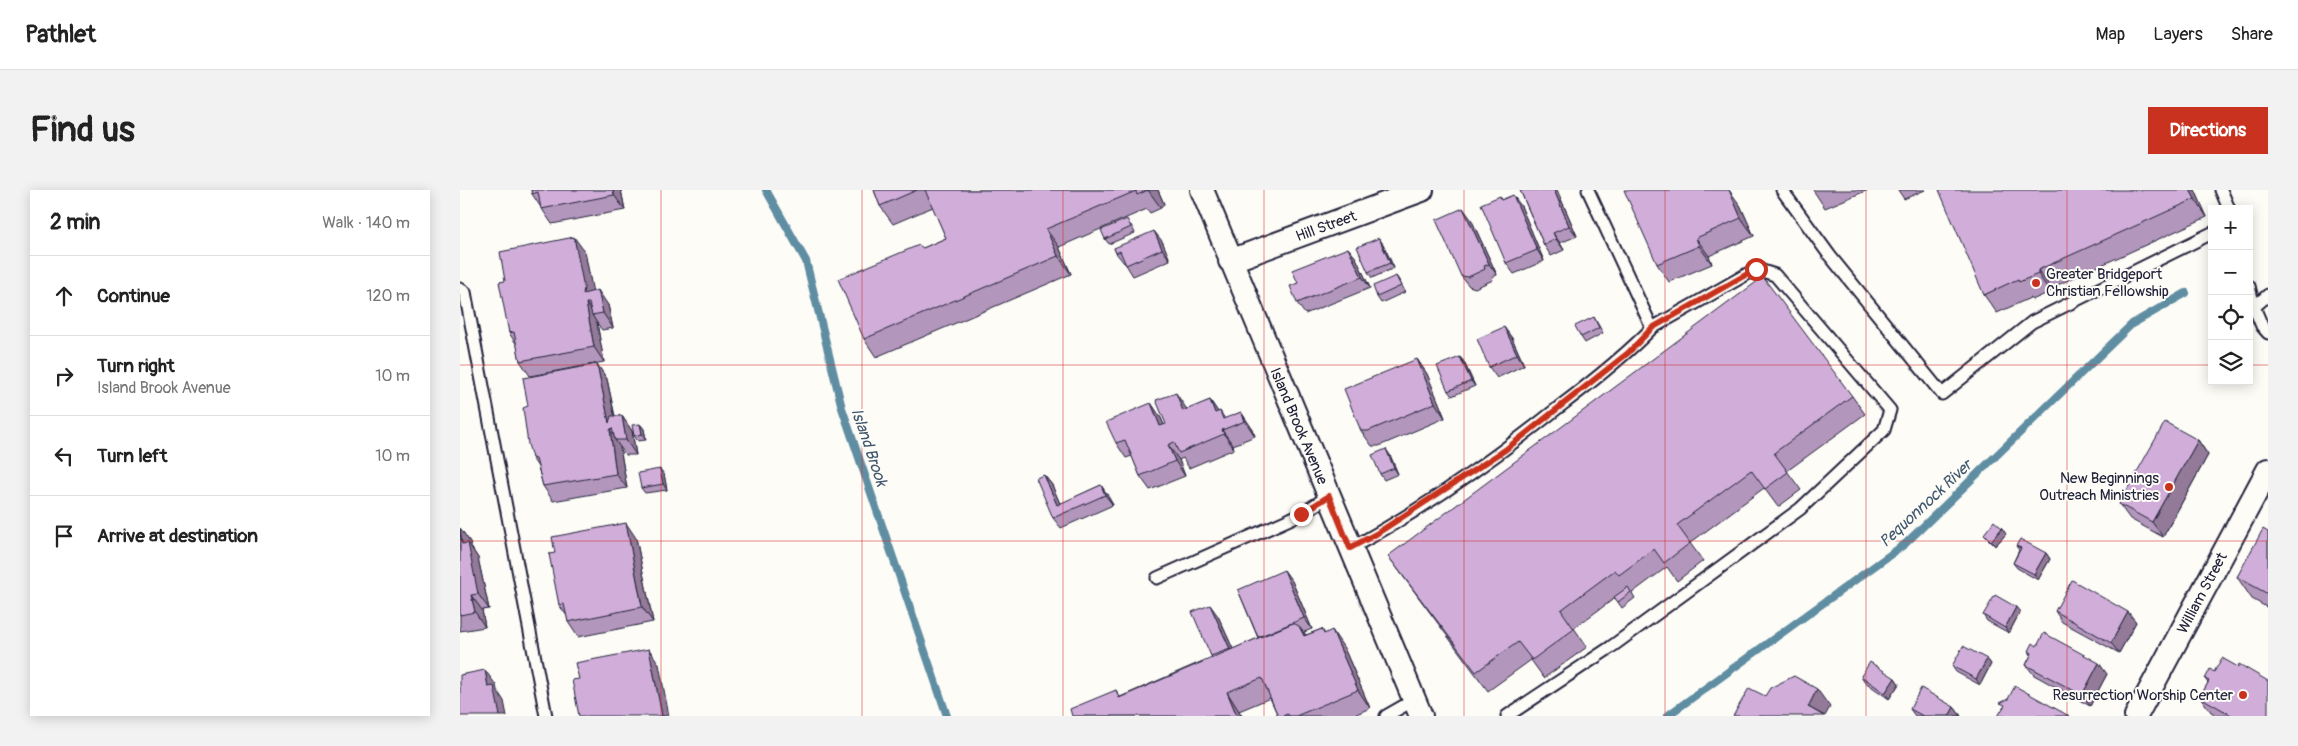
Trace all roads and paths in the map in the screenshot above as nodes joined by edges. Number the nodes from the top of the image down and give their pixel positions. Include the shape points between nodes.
1 (1202, 190) edge
2 (1422, 190) edge
3 (1588, 190) edge
4 (1782, 190) edge
5 (2221, 190) edge
6 (2227, 205) edge
7 (2208, 235) edge
8 (1230, 261) junction
9 (460, 289) edge
10 (2251, 295) edge
11 (2268, 295) edge
12 (2254, 307) junction
13 (1652, 328) junction
14 (2268, 333) edge
15 (2268, 470) edge
16 (1329, 496) junction
17 (1350, 548) junction
18 (1157, 578) dead end
19 (1417, 708) edge
20 (546, 716) edge
21 (1386, 716) edge
22 (1507, 716) edge
23 (2136, 716) edge

1 - 8 street, Island Brook Avenue
2 - 8 street, Hill Street
3 - 13 lane
4 - 7 lane via 1830,256 1942,394 2032,322
5 - 6 lane
8 - 16 street, Island Brook Avenue
9 - 20 lane via 464,292
10 - 12 lane
11 - 12 lane
12 - 14 lane
13 - 17 lane via 1628,353 1505,450
13 - 22 lane via 1756,269 1775,275 1890,410 1884,430 1800,509 1611,647
15 - 23 street, William Street
16 - 17 street, Island Brook Avenue
16 - 18 lane via 1301,514
17 - 19 street, Island Brook Avenue
19 - 21 lane

